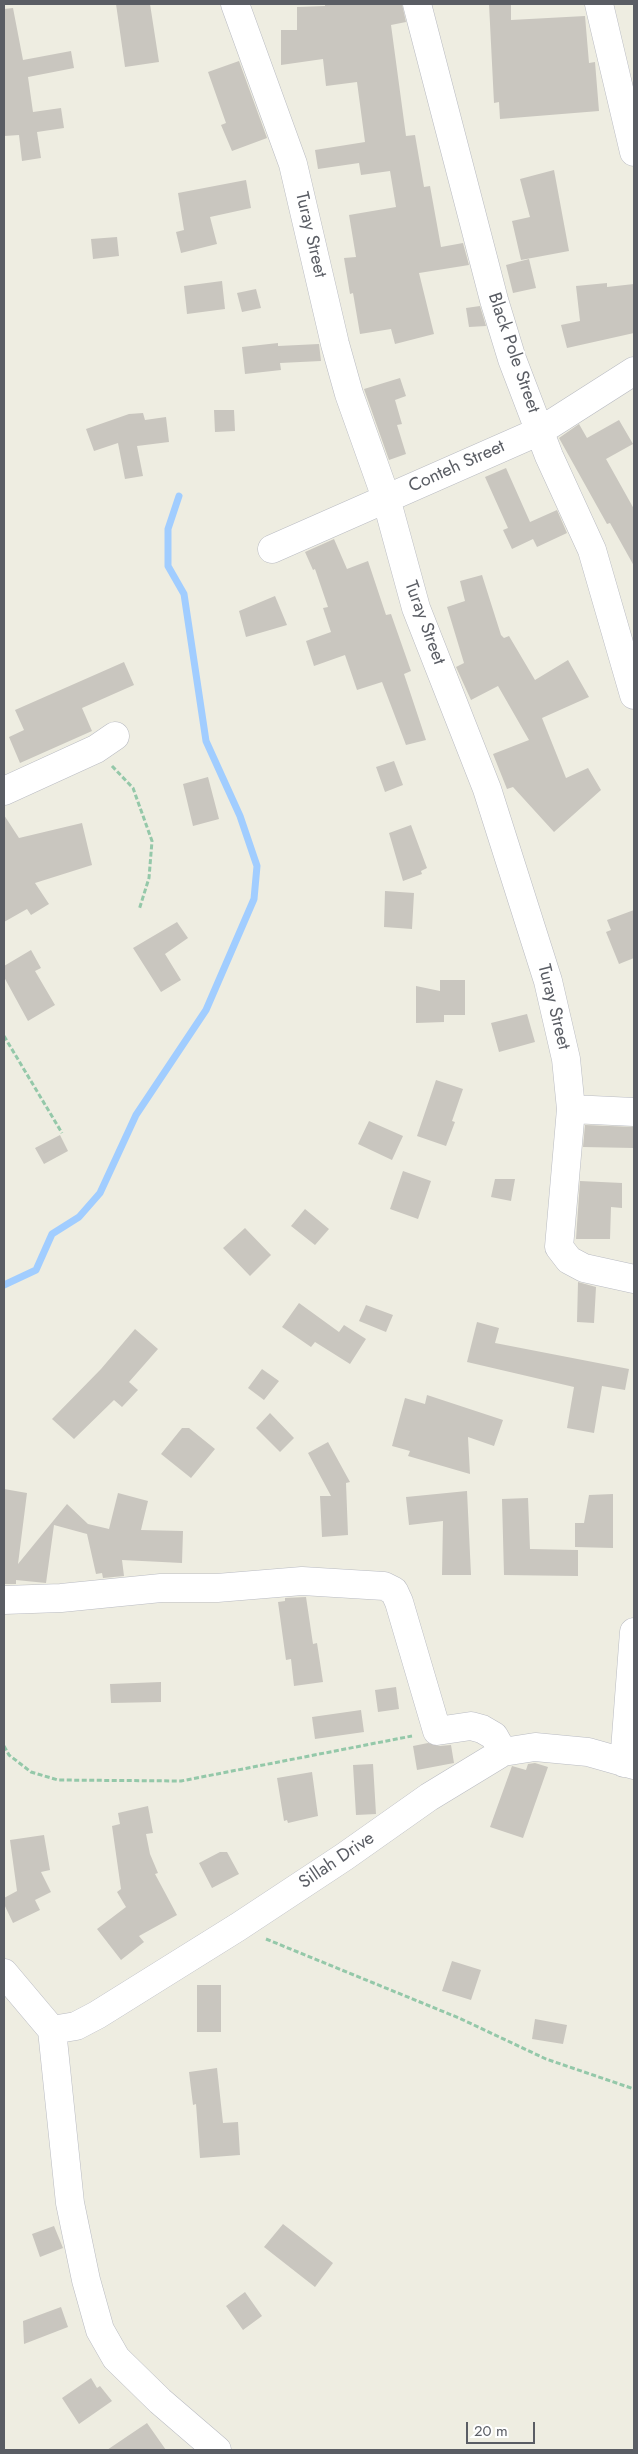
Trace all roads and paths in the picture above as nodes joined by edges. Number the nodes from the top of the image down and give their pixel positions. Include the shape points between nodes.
1 (235, 4) edge
2 (417, 4) edge
3 (599, 4) edge
4 (634, 152) edge
5 (634, 370) edge
6 (540, 431) junction
7 (386, 498) junction
8 (272, 549) dead end
9 (634, 695) edge
10 (105, 743) joint
11 (4, 791) edge
12 (139, 910) dead end
13 (4, 1036) edge
14 (571, 1109) junction
15 (634, 1112) edge
16 (62, 1133) dead end
17 (634, 1279) edge
18 (4, 1600) edge
19 (634, 1632) edge
20 (437, 1731) junction
21 (4, 1746) edge
22 (503, 1752) junction
23 (629, 1764) edge
24 (238, 1927) junction
25 (4, 1974) edge
26 (52, 2030) junction
27 (634, 2090) edge
28 (217, 2450) edge

1 - 7 street, Turay Street via 293,164 335,344
2 - 6 street, Black Pole Street via 494,300 512,359
3 - 4 street
5 - 6 street, Conteh Street
6 - 7 street, Conteh Street
6 - 9 street, Black Pole Street via 592,550
7 - 8 street, Conteh Street
7 - 14 street, Turay Street via 416,608 487,789 548,981 566,1059
10 - 11 street
10 - 12 path via 133,788 152,841 149,878
13 - 16 path
14 - 15 street
14 - 17 street, Turay Street via 559,1247 569,1260 584,1268
18 - 20 street via 302,1581 384,1586 394,1591 399,1602
19 - 23 street
20 - 21 path via 181,1781 58,1780 31,1772 9,1755
20 - 22 street via 471,1726 482,1729 494,1736
22 - 23 street, Sillah Drive via 535,1747 588,1752
22 - 24 street, Sillah Drive via 429,1797
24 - 26 street, Sillah Drive via 97,2015 76,2026
24 - 27 path via 459,2018 546,2059
25 - 26 street
26 - 28 street via 70,2203 100,2330 116,2358

